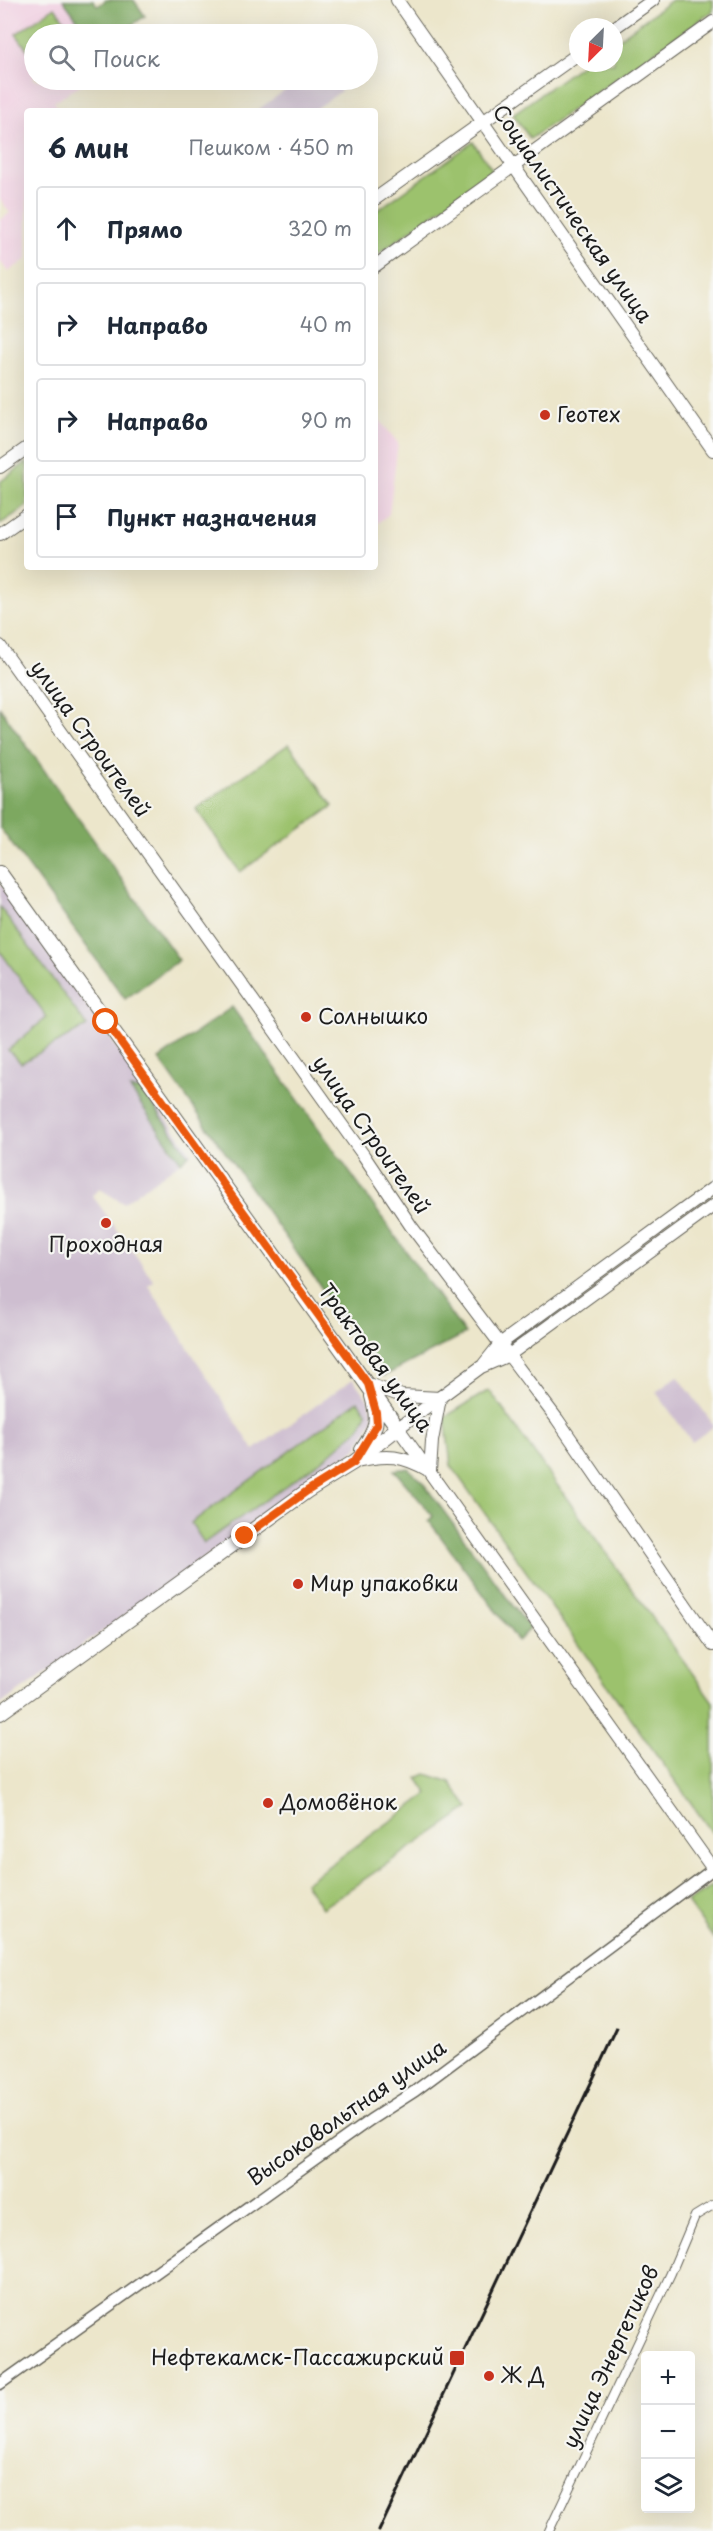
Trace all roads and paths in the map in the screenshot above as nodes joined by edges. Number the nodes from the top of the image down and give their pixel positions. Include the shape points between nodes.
1 (397, 0) edge
2 (653, 0) edge
3 (623, 22) edge
4 (713, 22) edge
5 (569, 60) edge
6 (484, 121) junction
7 (516, 166) junction
8 (378, 197) edge
9 (378, 264) edge
10 (24, 450) edge
11 (713, 450) edge
12 (0, 467) edge
13 (24, 517) edge
14 (0, 534) edge
15 (0, 646) edge
16 (0, 873) edge
17 (713, 1188) edge
18 (713, 1206) edge
19 (500, 1344) junction
20 (509, 1355) junction
21 (481, 1367) junction
22 (368, 1384) junction
23 (441, 1398) junction
24 (398, 1428) junction
25 (354, 1462) junction
26 (430, 1471) junction
27 (713, 1645) edge
28 (0, 1713) edge
29 (713, 1869) edge
30 (713, 2205) edge
31 (0, 2384) edge
32 (549, 2531) edge

1 - 6 main road, Социалистическая улица
2 - 3 main road
4 - 7 main road
5 - 6 main road
6 - 7 main road, Социалистическая улица
6 - 8 main road
7 - 9 main road
7 - 11 main road, Социалистическая улица
10 - 12 main road
13 - 14 main road
15 - 19 main road, улица Строителей via 411,1226
16 - 22 main road, Трактовая улица
17 - 19 main road
18 - 20 main road
19 - 20 main road, улица Строителей
19 - 21 main road
20 - 21 main road
20 - 27 main road, улица Строителей
21 - 23 main road
22 - 23 main road via 402,1396
22 - 24 main road, Трактовая улица
22 - 25 main road via 377,1424
23 - 24 main road
23 - 26 main road
24 - 25 main road
24 - 26 main road, Трактовая улица
25 - 26 main road via 396,1456
25 - 28 main road via 307,1491
26 - 29 main road, Трактовая улица
29 - 31 street, Высоковольтная улица via 415,2091
30 - 32 street, улица Энергетиков via 695,2216

